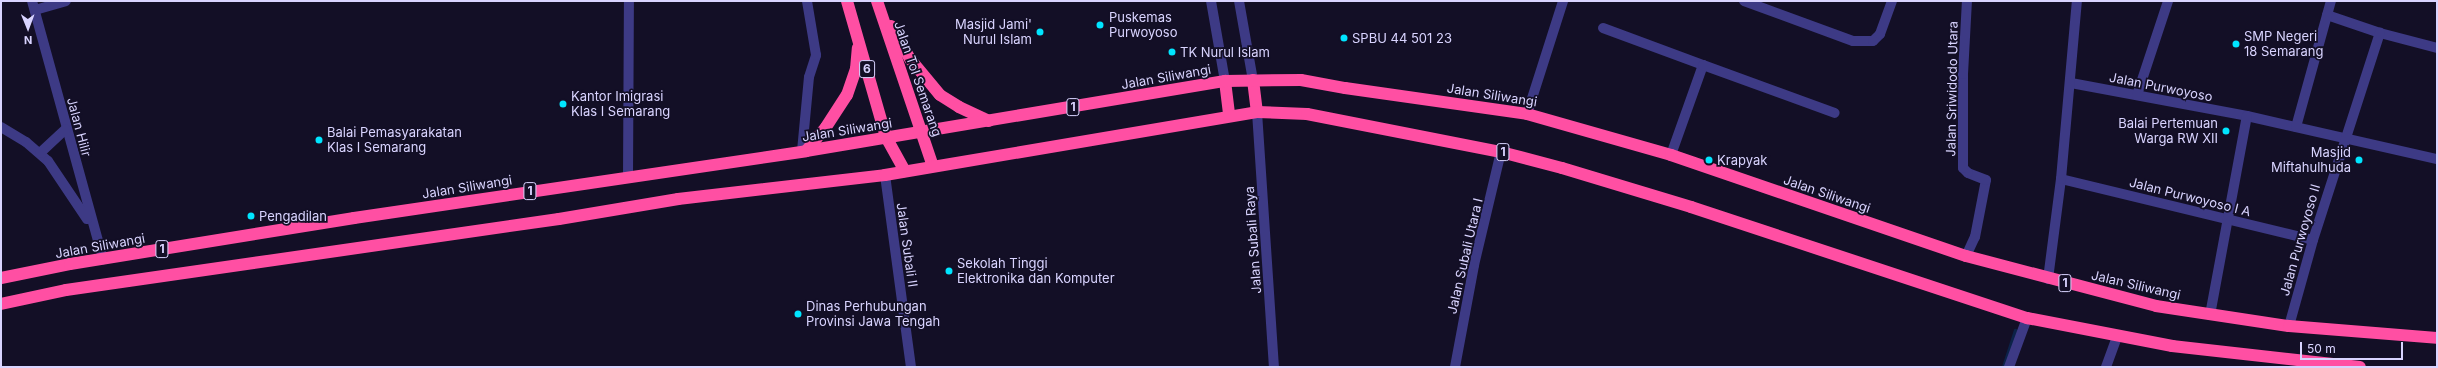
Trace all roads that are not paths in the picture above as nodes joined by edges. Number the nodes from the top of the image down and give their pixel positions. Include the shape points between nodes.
1 (66, 1) edge
2 (629, 1) edge
3 (807, 1) edge
4 (847, 1) edge
5 (1211, 1) edge
6 (1239, 1) edge
7 (1563, 1) edge
8 (1744, 1) edge
9 (1892, 1) edge
10 (1968, 1) edge
11 (2077, 1) edge
12 (2168, 1) edge
13 (2331, 1) edge
14 (878, 3) edge
15 (34, 6) edge
16 (2327, 16) junction
17 (1603, 28) dead end
18 (2380, 33) junction
19 (858, 39) junction
20 (2437, 48) edge
21 (1704, 65) junction
22 (1253, 80) junction
23 (1225, 81) junction
24 (2071, 83) junction
25 (2137, 95) junction
26 (1257, 112) junction
27 (1835, 113) dead end
28 (1527, 114) junction
29 (1229, 115) junction
30 (2247, 116) junction
31 (989, 121) junction
32 (1, 127) edge
33 (2296, 127) junction
34 (66, 129) junction
35 (921, 132) junction
36 (886, 137) junction
37 (2344, 139) junction
38 (804, 151) junction
39 (40, 152) junction
40 (1501, 152) junction
41 (1671, 155) junction
42 (2437, 159) edge
43 (933, 166) junction
44 (906, 171) junction
45 (885, 175) junction
46 (628, 177) junction
47 (2061, 179) junction
48 (2229, 220) junction
49 (92, 227) junction
50 (2313, 240) junction
51 (1966, 256) junction
52 (103, 259) junction
53 (1, 278) edge
54 (2048, 279) junction
55 (1, 304) edge
56 (2210, 315) junction
57 (2027, 318) junction
58 (2289, 326) junction
59 (2117, 337) junction
60 (2437, 338) edge
61 (2309, 365) edge
62 (911, 367) edge
63 (1274, 367) edge
64 (1455, 367) edge
65 (2009, 367) edge
66 (2106, 367) edge
67 (2360, 367) edge

1 - 15 street
2 - 46 street
3 - 38 street via 816,55 810,77
4 - 19 highway, 6
5 - 23 street
6 - 22 street
7 - 28 street
8 - 9 street via 1853,41 1874,41 1880,34
10 - 51 street, Jalan Sriwidodo Utara via 1963,74 1963,168 1968,173 1986,180 1975,237
11 - 24 street
12 - 25 street
13 - 16 street
14 - 31 highway via 911,60 940,95
14 - 35 highway, Jalan Tol Semarang
15 - 34 street, Jalan Hilir
16 - 18 street
16 - 33 street
17 - 21 street
18 - 20 street
18 - 37 street, Jalan Purwoyoso II
19 - 36 highway, 6
19 - 38 highway, 6 via 856,69 847,95 826,127
21 - 27 street
21 - 41 street
22 - 23 highway, Jalan Siliwangi / 1
22 - 26 highway
22 - 28 highway, Jalan Siliwangi / 1 via 1301,80
23 - 29 highway
23 - 31 highway, Jalan Siliwangi / 1
24 - 25 street, Jalan Purwoyoso
24 - 47 street
25 - 30 street, Jalan Purwoyoso
26 - 29 highway, 1
26 - 40 highway, 1 via 1308,114
26 - 63 street, Jalan Subali Raya
28 - 41 highway, Jalan Siliwangi / 1
29 - 43 highway, 1
30 - 33 street, Jalan Purwoyoso
30 - 48 street
31 - 35 highway, Jalan Siliwangi / 1
32 - 39 street
33 - 37 street, Jalan Purwoyoso
34 - 39 street
34 - 49 street, Jalan Hilir
35 - 36 highway, Jalan Siliwangi / 1
35 - 43 highway, Jalan Tol Semarang
36 - 38 highway, Jalan Siliwangi / 1
36 - 44 highway, 6
37 - 42 street
37 - 50 street, Jalan Purwoyoso II
38 - 46 highway, Jalan Siliwangi / 1
39 - 49 street via 69,190
40 - 57 highway, 1 via 1691,207
40 - 64 street, Jalan Subali Utara I via 1474,265
41 - 51 highway, Jalan Siliwangi / 1
43 - 44 highway, 1
44 - 45 highway, 1
45 - 55 highway, 1 via 678,199 265,263 66,290
45 - 62 street, Jalan Subali II
46 - 52 highway, Jalan Siliwangi / 1
47 - 48 street, Jalan Purwoyoso I A
47 - 54 street
48 - 50 street, Jalan Purwoyoso I A
48 - 56 street
49 - 52 street, Jalan Hilir
50 - 58 street, Jalan Purwoyoso II
51 - 54 highway, Jalan Siliwangi / 1
52 - 53 highway, Jalan Siliwangi / 1
54 - 56 highway, Jalan Siliwangi / 1 via 2156,306
56 - 58 highway, Jalan Siliwangi / 1
57 - 59 highway, 1
57 - 65 street
58 - 60 highway, Jalan Siliwangi / 1
59 - 61 highway, 1
59 - 66 street
61 - 67 highway, 1

